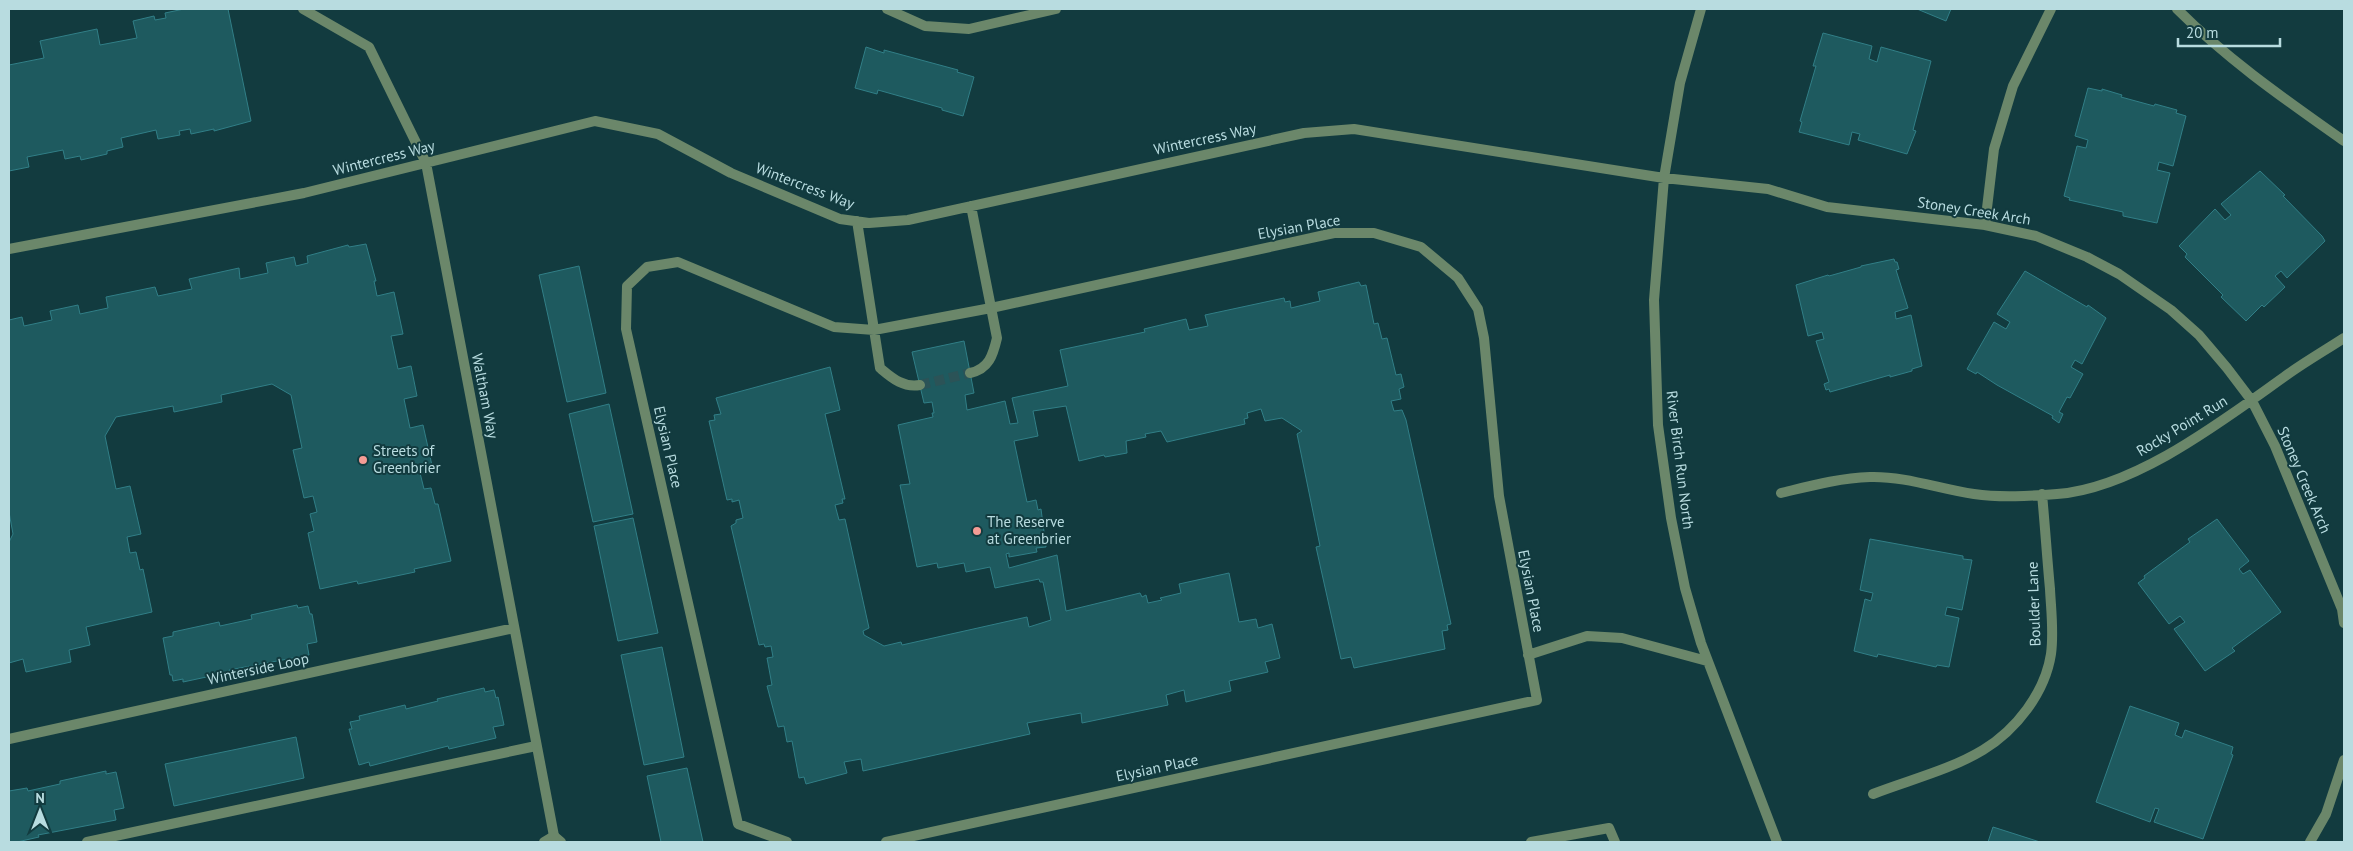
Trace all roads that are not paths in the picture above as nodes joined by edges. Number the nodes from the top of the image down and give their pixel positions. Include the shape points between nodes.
1 (303, 9) edge
2 (887, 9) edge
3 (1056, 9) edge
4 (1701, 9) edge
5 (2051, 9) edge
6 (2177, 9) edge
7 (2344, 142) edge
8 (426, 163) junction
9 (1664, 178) junction
10 (971, 206) junction
11 (857, 221) junction
12 (1985, 225) junction
13 (9, 249) edge
14 (991, 308) junction
15 (874, 330) junction
16 (2344, 338) edge
17 (970, 373) tunnel mouth
18 (920, 385) tunnel mouth
19 (2252, 401) junction
20 (1781, 493) dead end
21 (2042, 494) junction
22 (2343, 609) edge
23 (2344, 622) edge
24 (514, 628) junction
25 (1528, 655) junction
26 (1707, 661) junction
27 (9, 739) edge
28 (536, 746) junction
29 (2344, 760) edge
30 (1873, 794) dead end
31 (557, 839) edge
32 (780, 841) edge
33 (86, 842) edge
34 (544, 842) edge
35 (886, 842) edge
36 (1531, 842) edge
37 (1615, 842) edge
38 (1776, 842) edge
39 (2310, 842) edge

1 - 8 street, Waltham Way via 369,47
2 - 3 street via 925,26 969,29
4 - 9 street, River Birch Run North via 1680,83
5 - 12 street via 2013,86 1994,149
6 - 7 street via 2207,39 2252,75
8 - 11 street, Wintercress Way via 595,120 658,134 731,173 840,219
8 - 13 street, Wintercress Way via 304,193
8 - 24 street, Waltham Way
9 - 10 street, Wintercress Way via 1354,129 1304,133
9 - 12 street, Stoney Creek Arch via 1768,188 1827,207
9 - 26 street, River Birch Run North via 1654,300 1658,425 1685,588
10 - 11 street, Wintercress Way via 908,220
10 - 14 street
11 - 15 street
12 - 19 street, Stoney Creek Arch via 2036,236 2087,257 2145,290 2199,335
14 - 15 street, Elysian Place
14 - 17 street via 997,338 993,356 980,371
14 - 25 street, Elysian Place via 1334,233 1374,233 1421,248 1458,278 1478,309 1484,338 1498,496
15 - 18 street via 880,368 896,381
15 - 32 street, Elysian Place via 834,327 678,262 647,267 627,286 626,328 738,824
16 - 19 street, Rocky Point Run
19 - 21 street, Rocky Point Run via 2160,459 2082,490
19 - 22 street, Stoney Creek Arch via 2275,446
20 - 21 street, Rocky Point Run via 1843,479 1871,477 1906,479 1974,494
21 - 30 street, Boulder Lane via 2053,630 2051,655 2036,693 2024,714 2002,737 1983,750
22 - 23 street, Stoney Creek Arch
24 - 27 street, Winterside Loop
24 - 28 street, Waltham Way
25 - 26 street, Elysian Place via 1587,636 1622,638
25 - 35 street, Elysian Place via 1537,700
26 - 38 street, River Birch Run North
28 - 31 street, Waltham Way
28 - 33 street
29 - 39 street via 2326,814
31 - 34 street
36 - 37 street via 1609,828

